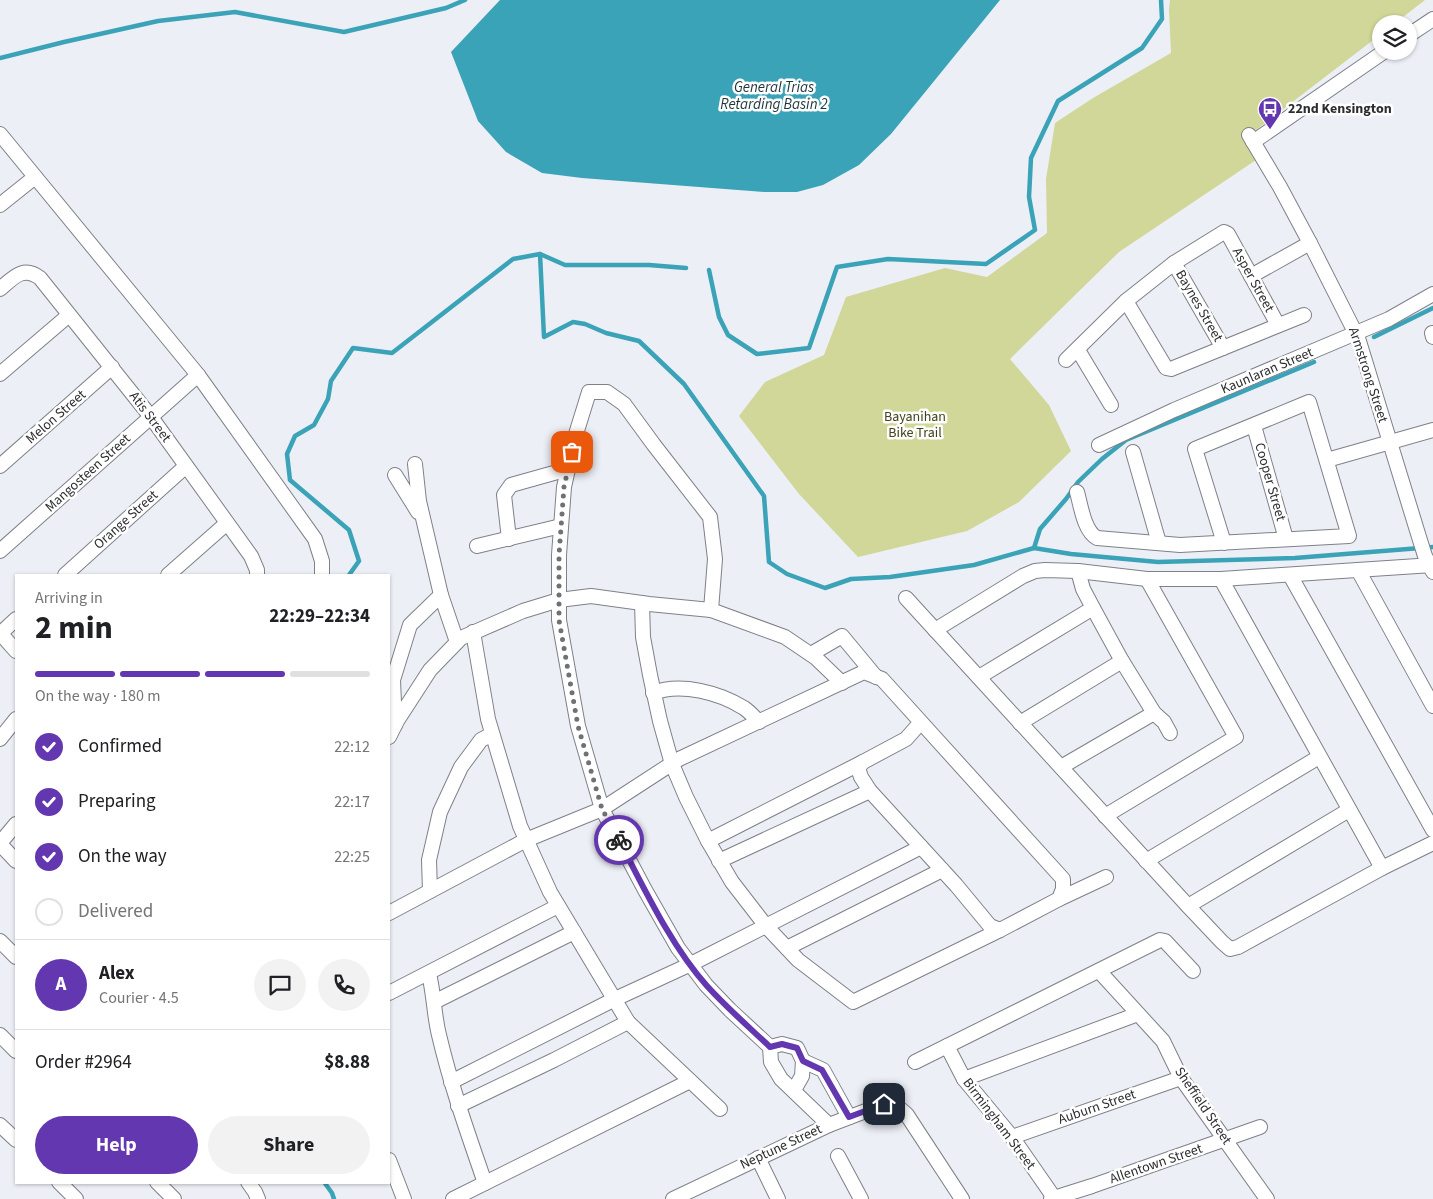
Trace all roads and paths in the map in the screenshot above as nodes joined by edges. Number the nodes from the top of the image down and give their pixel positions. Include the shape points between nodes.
1 (1433, 19) edge
2 (1417, 30) edge
3 (1372, 59) edge
4 (0, 134) edge
5 (35, 177) junction
6 (0, 205) edge
7 (1310, 244) junction
8 (1174, 263) junction
9 (1251, 276) junction
10 (0, 289) edge
11 (1433, 294) edge
12 (1126, 301) junction
13 (69, 315) junction
14 (1304, 315) dead end
15 (1278, 326) junction
16 (1356, 333) junction
17 (1223, 348) junction
18 (1078, 350) junction
19 (1066, 360) dead end
20 (112, 367) junction
21 (0, 374) edge
22 (198, 375) junction
23 (1111, 406) dead end
24 (151, 417) junction
25 (1254, 426) junction
26 (1433, 430) edge
27 (1390, 442) junction
28 (1099, 445) dead end
29 (1133, 452) dead end
30 (1327, 460) junction
31 (415, 464) dead end
32 (0, 466) edge
33 (186, 466) junction
34 (568, 470) junction
35 (395, 475) dead end
36 (1077, 492) dead end
37 (423, 519) junction
38 (227, 523) junction
39 (561, 526) junction
40 (509, 539) junction
41 (1286, 539) junction
42 (1224, 543) junction
43 (1159, 544) junction
44 (477, 546) dead end
45 (0, 551) edge
46 (1430, 565) edge
47 (1358, 570) junction
48 (1078, 571) junction
49 (66, 574) edge
50 (169, 574) edge
51 (257, 574) edge
52 (322, 574) edge
53 (1290, 575) junction
54 (1147, 579) junction
55 (1221, 579) junction
56 (441, 596) junction
57 (906, 598) dead end
58 (559, 600) junction
59 (642, 603) junction
60 (1093, 608) junction
61 (711, 610) junction
62 (15, 620) edge
63 (935, 630) junction
64 (473, 632) junction
65 (0, 633) edge
66 (457, 642) junction
67 (15, 651) edge
68 (811, 654) junction
69 (1122, 660) junction
70 (877, 677) junction
71 (979, 677) junction
72 (842, 683) junction
73 (654, 693) junction
74 (1433, 706) edge
75 (1154, 713) junction
76 (15, 720) edge
77 (759, 722) junction
78 (921, 722) junction
79 (1020, 723) junction
80 (392, 731) edge
81 (1170, 733) dead end
82 (492, 734) junction
83 (0, 739) edge
84 (1319, 757) junction
85 (863, 762) junction
86 (672, 764) junction
87 (1061, 767) junction
88 (870, 791) junction
89 (602, 809) junction
90 (1349, 810) junction
91 (1105, 816) junction
92 (15, 825) edge
93 (1433, 830) edge
94 (526, 840) junction
95 (708, 841) junction
96 (1433, 843) edge
97 (0, 844) edge
98 (921, 847) junction
99 (15, 860) edge
100 (719, 861) junction
101 (1146, 861) junction
102 (1382, 868) junction
103 (942, 870) junction
104 (1106, 877) dead end
105 (430, 891) junction
106 (1059, 899) junction
107 (558, 906) junction
108 (1188, 906) junction
109 (390, 912) edge
110 (766, 926) junction
111 (1000, 930) junction
112 (574, 932) junction
113 (0, 942) edge
114 (787, 948) junction
115 (15, 956) edge
116 (691, 964) junction
117 (1099, 971) junction
118 (1193, 971) dead end
119 (429, 974) junction
120 (390, 993) edge
121 (614, 999) junction
122 (434, 1002) junction
123 (1138, 1014) junction
124 (628, 1022) junction
125 (0, 1036) edge
126 (946, 1046) junction
127 (770, 1047) junction
128 (15, 1050) edge
129 (803, 1061) junction
130 (915, 1062) dead end
131 (1181, 1078) junction
132 (964, 1079) junction
133 (690, 1081) junction
134 (451, 1082) junction
135 (794, 1090) junction
136 (458, 1106) junction
137 (720, 1109) dead end
138 (849, 1117) junction
139 (0, 1125) edge
140 (829, 1125) junction
141 (1260, 1127) dead end
142 (1012, 1137) junction
143 (15, 1139) edge
144 (1226, 1139) junction
145 (838, 1156) dead end
146 (758, 1158) junction
147 (390, 1163) edge
148 (485, 1183) junction
149 (61, 1184) edge
150 (159, 1184) edge
151 (249, 1184) edge
152 (76, 1199) edge
153 (174, 1199) edge
154 (258, 1199) edge
155 (404, 1199) edge
156 (453, 1199) edge
157 (673, 1199) edge
158 (778, 1199) edge
159 (861, 1199) edge
160 (962, 1199) edge
161 (1053, 1199) edge
162 (1267, 1199) edge

1 - 2 street
3 - 7 street, Armstrong Street via 1251,138
4 - 5 street
5 - 6 street
5 - 22 street
7 - 9 street
7 - 16 street, Armstrong Street
8 - 9 street, Asper Street via 1224,232
8 - 12 street
8 - 17 street, Baynes Street
9 - 15 street, Asper Street
10 - 13 street, Atis Street via 20,274 33,273
11 - 16 street, Kaunlaran Street
12 - 17 street via 1166,368 1171,369
12 - 18 street
13 - 20 street, Atis Street
13 - 21 street
14 - 15 street
15 - 17 street
16 - 27 street, Armstrong Street
16 - 28 street, Kaunlaran Street
18 - 19 street
18 - 23 street
20 - 24 street, Atis Street
20 - 32 street, Melon Street
22 - 24 street, Mangosteen Street
22 - 52 street via 316,539
24 - 33 street, Atis Street
24 - 45 street, Mangosteen Street
25 - 30 street via 1309,402
25 - 41 street, Cooper Street
25 - 42 street via 1196,449
26 - 27 street
27 - 30 street
27 - 46 street, Armstrong Street
29 - 43 street
30 - 41 street via 1348,536
31 - 37 street
33 - 38 street, Atis Street
33 - 49 street, Orange Street
34 - 39 street
34 - 40 street via 511,485 504,495
34 - 61 street via 589,392 608,392 624,404 710,517 715,559
35 - 37 street
36 - 43 street via 1092,535
37 - 56 street
38 - 50 street
38 - 51 street, Atis Street via 251,556
39 - 40 street
39 - 58 street
40 - 44 street
41 - 42 street
42 - 43 street
46 - 47 street
47 - 53 street
47 - 74 street
48 - 54 street
48 - 60 street
48 - 63 street via 1034,571
53 - 55 street
53 - 93 street
54 - 55 street
54 - 91 street via 1236,737
55 - 84 street
56 - 66 street
56 - 80 street via 410,625 393,680
57 - 63 street
58 - 59 street via 591,596
58 - 64 street
58 - 89 street via 559,620 578,726
59 - 61 street
59 - 73 street via 643,637
60 - 69 street
60 - 71 street
61 - 68 street via 785,637
62 - 65 street
63 - 71 street
64 - 66 street
64 - 82 street
65 - 67 street
66 - 80 street via 430,670
68 - 70 street via 842,636
68 - 72 street
69 - 75 street
69 - 79 street
70 - 72 street via 864,672
70 - 78 street
71 - 79 street
72 - 77 street
73 - 77 street via 671,688 717,696 745,709
73 - 86 street
75 - 81 street
75 - 87 street
76 - 83 street
77 - 86 street
78 - 85 street via 906,739
78 - 106 street via 1063,879
79 - 87 street
82 - 94 street
82 - 105 street via 481,740 461,767 440,812 429,860
84 - 90 street
84 - 101 street
85 - 88 street via 858,768
85 - 95 street
86 - 89 street
86 - 95 street
87 - 91 street
88 - 98 street
88 - 100 street
89 - 94 street
89 - 116 street via 678,948
90 - 102 street
90 - 108 street
91 - 101 street
92 - 97 street
94 - 105 street
94 - 107 street
95 - 100 street
96 - 102 street
97 - 99 street
98 - 103 street
98 - 110 street
100 - 110 street
101 - 108 street
102 - 108 street via 1230,949
103 - 111 street via 990,926
103 - 114 street
104 - 106 street
105 - 109 street
106 - 111 street
107 - 112 street
107 - 119 street
110 - 114 street
110 - 116 street
111 - 114 street via 852,1002
112 - 121 street
112 - 122 street
113 - 115 street
116 - 121 street
116 - 127 street via 718,998
117 - 118 street via 1160,940 1165,941
117 - 123 street, Sheffield Street
117 - 126 street
119 - 120 street
119 - 122 street
121 - 124 street
121 - 134 street
122 - 134 street via 438,1033
123 - 131 street, Sheffield Street via 1162,1041
123 - 132 street
124 - 133 street
124 - 136 street
125 - 128 street
126 - 130 street
126 - 132 street, Birmingham Street
127 - 129 street via 782,1044 797,1048
127 - 135 street via 771,1062 780,1079
129 - 135 street via 802,1076
129 - 138 street via 822,1070
131 - 142 street, Auburn Street
131 - 144 street, Sheffield Street
132 - 142 street, Birmingham Street
133 - 137 street
133 - 148 street
134 - 136 street
135 - 140 street
136 - 148 street
138 - 140 street, Neptune Street
138 - 160 street, Neptune Street via 884,1104 900,1108
139 - 143 street
140 - 146 street, Neptune Street
141 - 144 street, Allentown Street
142 - 161 street, Birmingham Street
144 - 161 street, Allentown Street
144 - 162 street, Sheffield Street
145 - 159 street
146 - 157 street, Neptune Street
146 - 158 street
147 - 155 street
148 - 156 street
149 - 152 street
150 - 153 street
151 - 154 street

